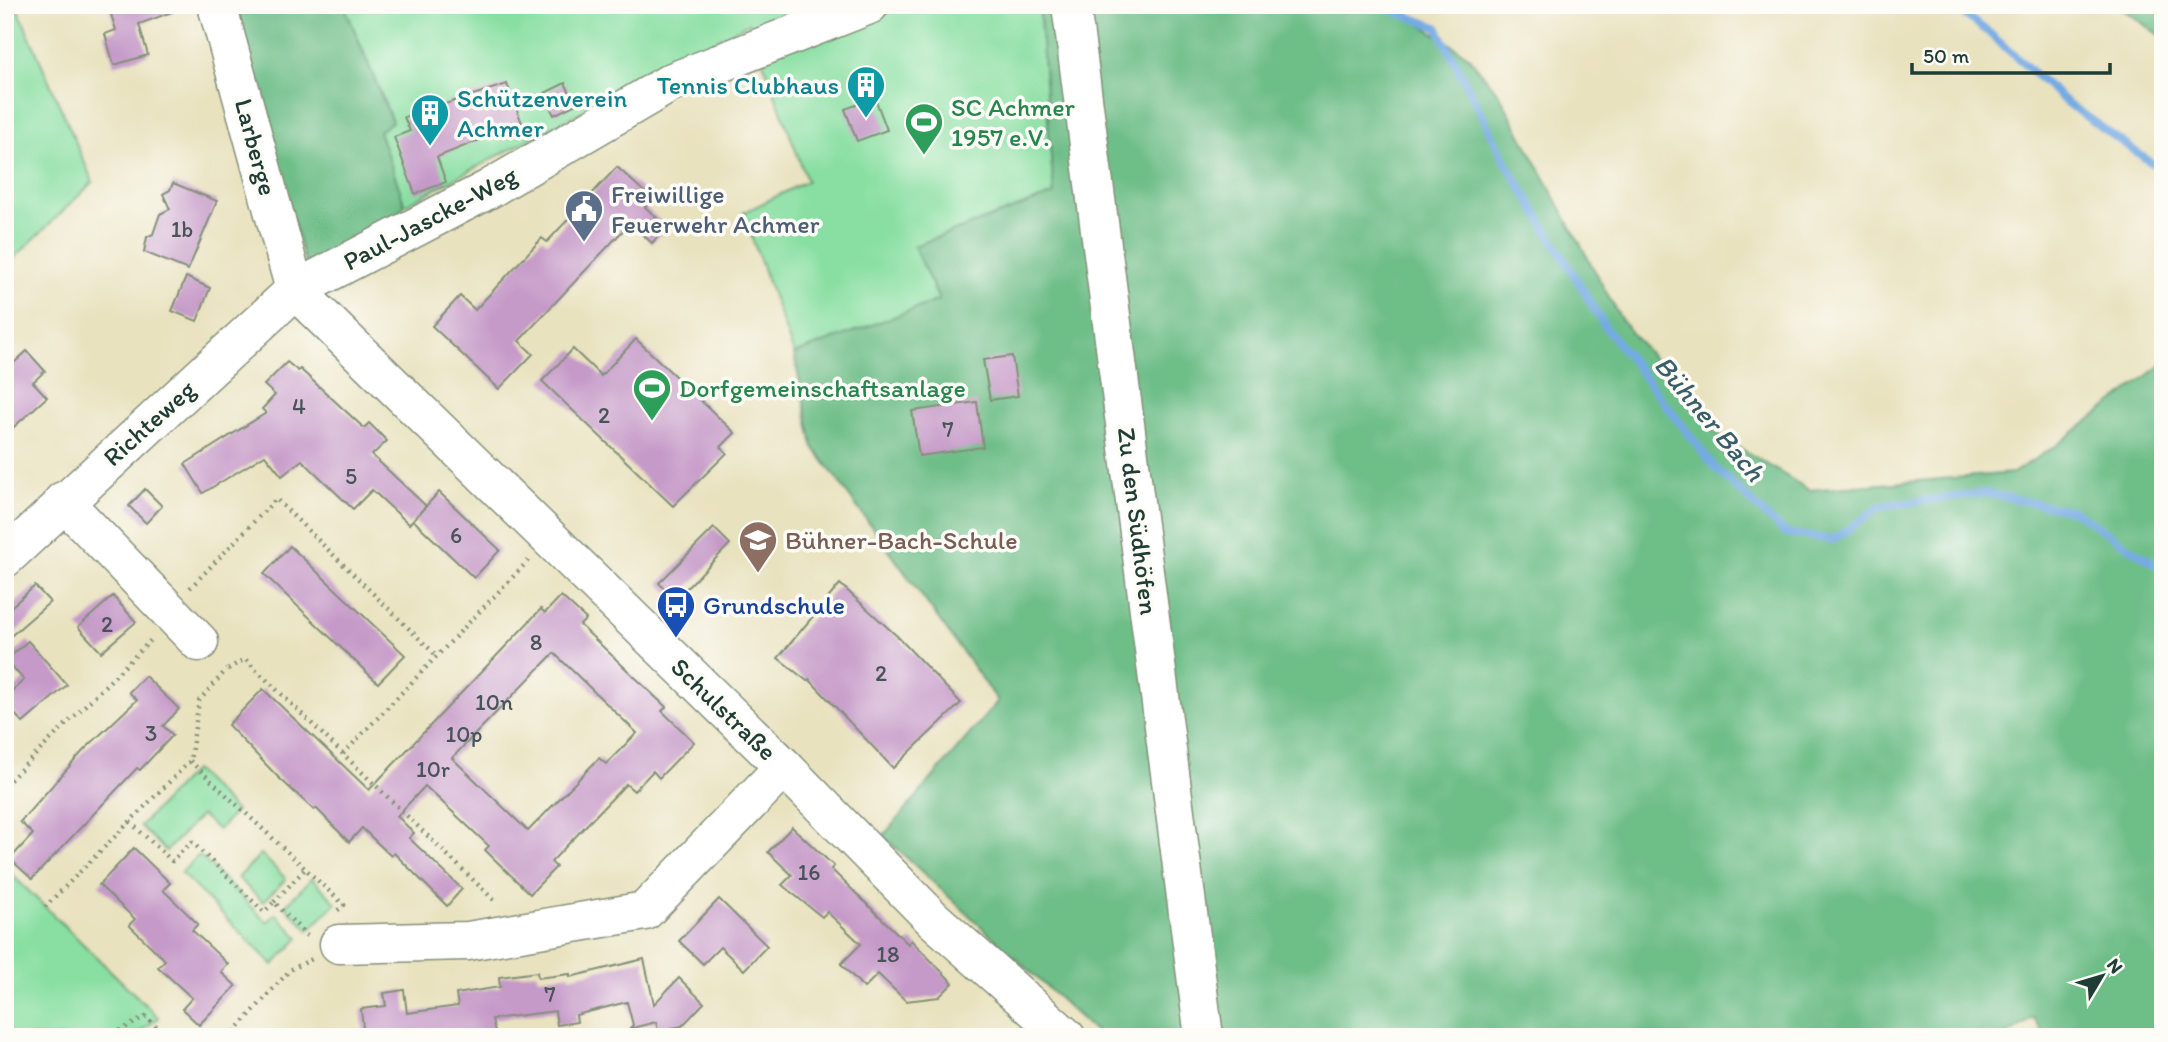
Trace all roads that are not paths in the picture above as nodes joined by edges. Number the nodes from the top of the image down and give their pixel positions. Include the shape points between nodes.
1 (217, 5) edge
2 (869, 5) edge
3 (1071, 5) edge
4 (295, 290) junction
5 (63, 501) junction
6 (5, 558) edge
7 (187, 629) road end
8 (784, 767) junction
9 (331, 929) road end
10 (1066, 1037) edge
11 (1204, 1037) edge

1 - 4 street, Larberge
2 - 4 street, Paul-Jascke-Weg via 672,82 489,189
3 - 11 street, Zu den Südhöfen
4 - 5 street, Richteweg
4 - 8 street, Schulstraße
5 - 6 street, Richteweg
5 - 7 street
8 - 9 street via 645,911 468,941
8 - 10 street, Schulstraße via 933,919

